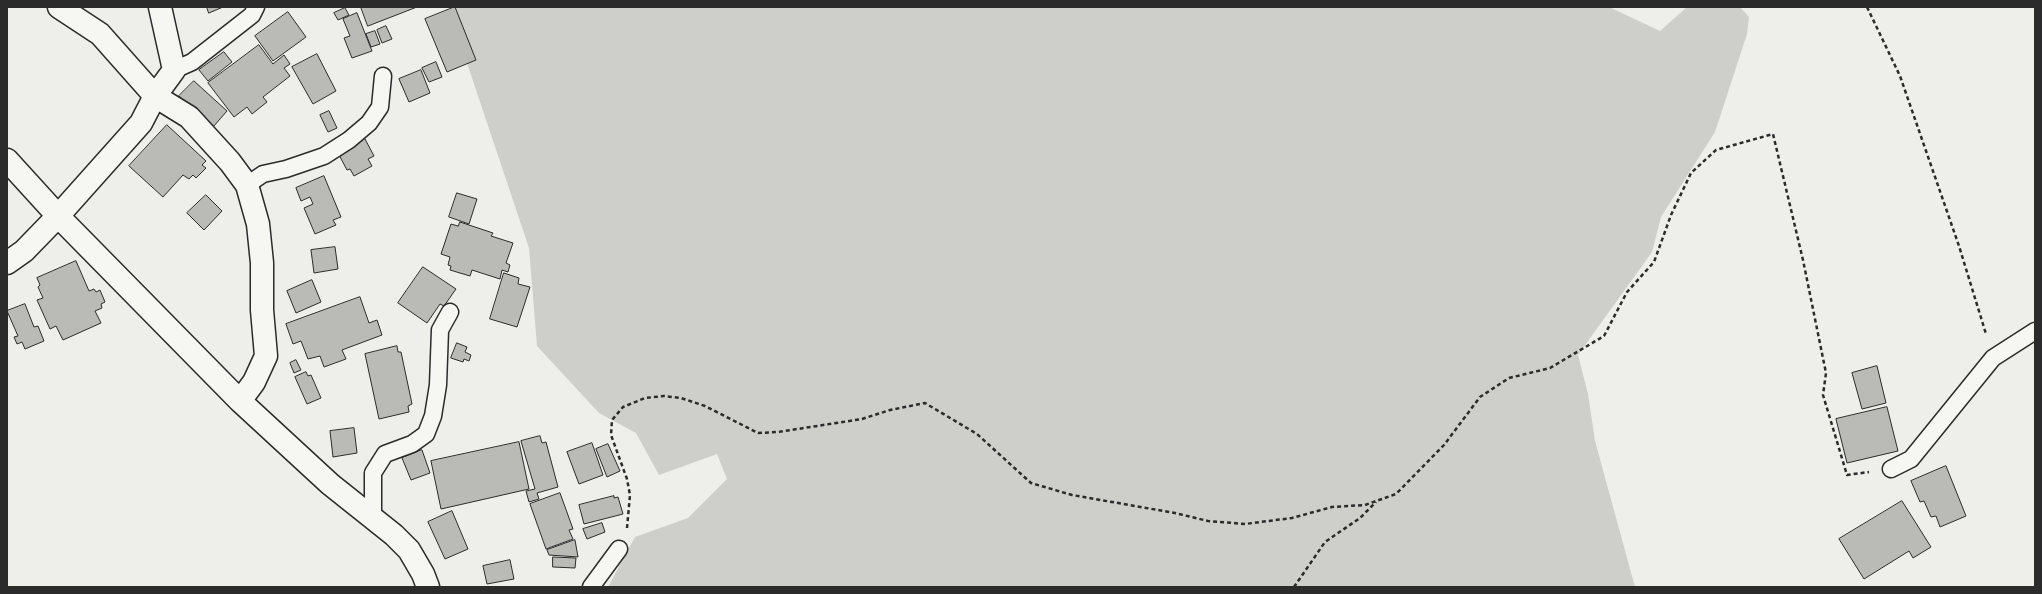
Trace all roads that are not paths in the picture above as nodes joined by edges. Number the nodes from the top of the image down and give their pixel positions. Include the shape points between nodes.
1 (59, 7) edge
2 (160, 7) edge
3 (256, 7) edge
4 (174, 70) junction
5 (383, 76) dead end
6 (155, 96) junction
7 (7, 160) edge
8 (247, 185) junction
9 (58, 216) junction
10 (7, 263) edge
11 (450, 312) dead end
12 (2035, 331) edge
13 (240, 401) junction
14 (1891, 469) road end
15 (373, 518) junction
16 (619, 549) road end
17 (428, 587) edge
18 (591, 587) edge

1 - 6 street via 100,34
2 - 4 street
3 - 4 lane via 252,14 192,62
4 - 6 street
5 - 8 lane via 380,107 369,123 349,140 324,156 263,174
6 - 8 street via 189,117
6 - 9 street via 140,123
7 - 9 street
8 - 13 street via 258,224 266,356 254,382
9 - 10 street via 24,251
9 - 13 street
11 - 15 lane via 440,330 438,385 433,416 426,434 412,444 385,454 373,473
12 - 14 lane via 1993,358 1911,459
13 - 15 street via 330,484
15 - 17 street via 409,550 424,574
16 - 18 lane

